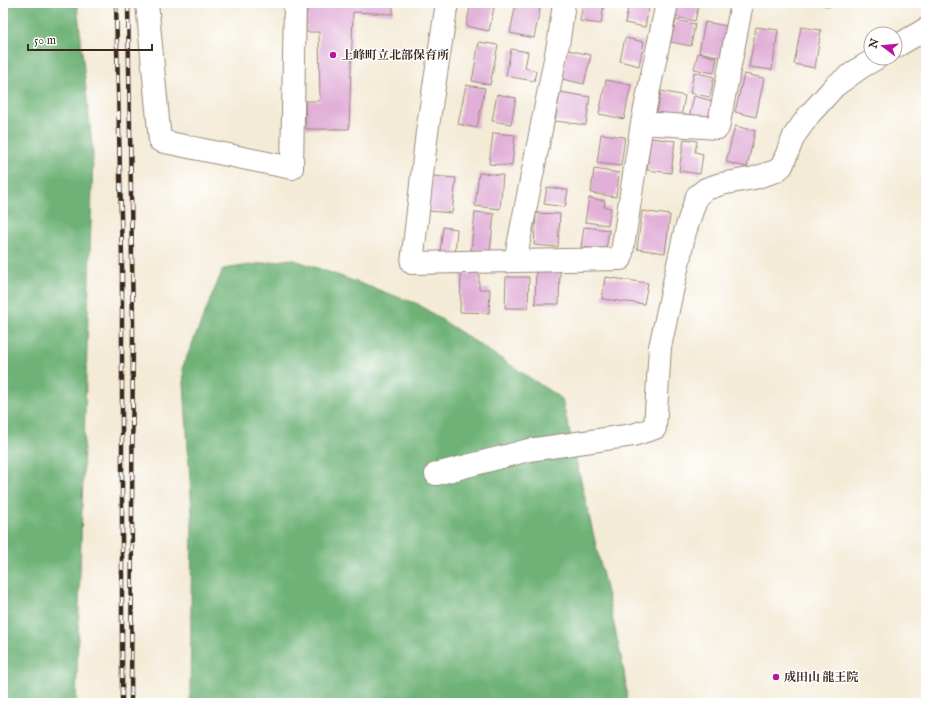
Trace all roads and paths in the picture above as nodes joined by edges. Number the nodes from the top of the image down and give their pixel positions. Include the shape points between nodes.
1 (147, 3) edge
2 (295, 3) edge
3 (447, 3) edge
4 (564, 3) edge
5 (667, 3) edge
6 (742, 3) edge
7 (926, 29) edge
8 (903, 42) edge
9 (863, 66) edge
10 (642, 123) junction
11 (515, 261) junction
12 (436, 474) dead end

1 - 2 street via 160,142 292,168
3 - 11 street via 427,132 412,264
4 - 11 street
5 - 10 street
6 - 10 street via 718,128
7 - 8 street
9 - 12 street via 835,86 809,116 794,136 782,166 776,171 706,189 697,196 685,232 660,347 655,428 633,435 529,450
10 - 11 street via 621,259

